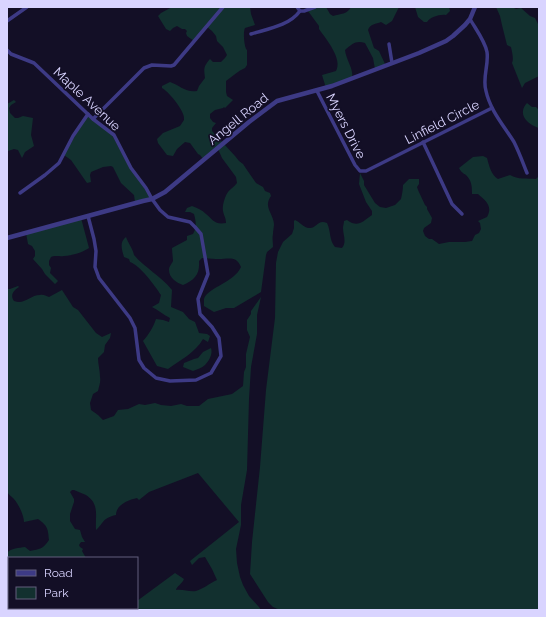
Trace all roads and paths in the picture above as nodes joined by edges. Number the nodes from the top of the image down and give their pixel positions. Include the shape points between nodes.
1 (27, 7) edge
2 (223, 7) edge
3 (297, 7) edge
4 (315, 7) edge
5 (475, 7) edge
6 (300, 11) junction
7 (470, 19) junction
8 (7, 21) edge
9 (251, 34) dead end
10 (389, 44) dead end
11 (7, 50) edge
12 (392, 63) junction
13 (317, 91) junction
14 (492, 108) junction
15 (88, 114) junction
16 (93, 119) junction
17 (423, 142) junction
18 (359, 170) joint
19 (527, 173) dead end
20 (20, 193) dead end
21 (152, 199) junction
22 (462, 214) dead end
23 (88, 216) junction
24 (7, 238) edge

1 - 8 street
2 - 16 street via 174,65 152,65 144,68
3 - 6 street
4 - 6 street
5 - 7 street, Angell Road
6 - 9 street via 286,23
7 - 12 street, Angell Road via 461,30 446,41
7 - 14 street, Linfield Circle via 485,46 485,84
10 - 12 street
11 - 15 street, Maple Avenue via 34,63
12 - 13 street, Angell Road
13 - 18 street, Myers Drive via 350,158
13 - 21 street, Angell Road via 277,101 165,192
14 - 17 street, Linfield Circle
14 - 19 street via 514,143
15 - 16 street, Maple Avenue
15 - 20 street via 58,162
16 - 21 street, Maple Avenue via 114,135 131,168
17 - 18 street, Linfield Circle via 366,171
17 - 22 street via 452,204
21 - 23 street, Angell Road
21 - 23 street, Maple Avenue via 168,217 190,222 201,234 208,274 198,299 200,314 219,338 221,356 211,373 196,380 170,381 156,378 144,368 139,360 135,328 130,318 99,278 95,267 96,251
23 - 24 street, Angell Road

